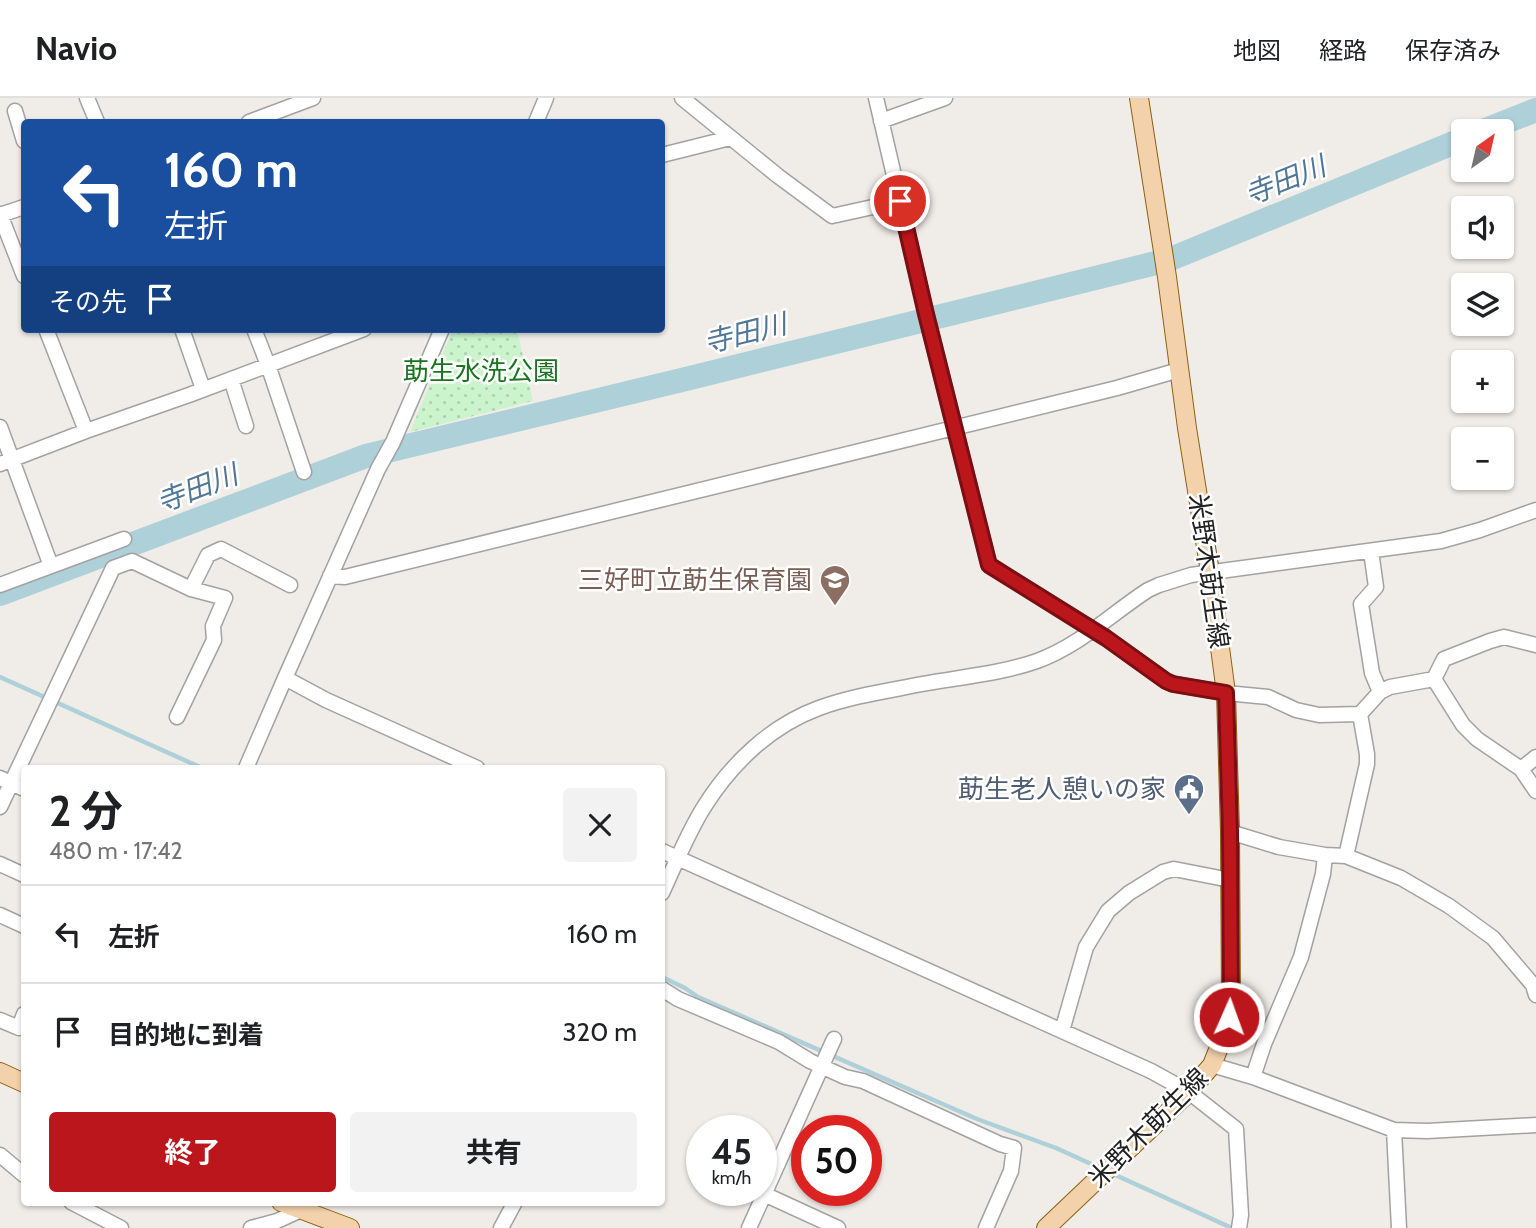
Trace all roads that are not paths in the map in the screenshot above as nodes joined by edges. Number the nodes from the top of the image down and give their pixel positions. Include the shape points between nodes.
1 (87, 98) edge
2 (313, 98) edge
3 (547, 98) edge
4 (682, 98) edge
5 (876, 98) edge
6 (945, 98) edge
7 (1139, 98) edge
8 (15, 111) dead end
9 (96, 119) edge
10 (257, 119) edge
11 (537, 119) edge
12 (881, 121) junction
13 (21, 131) edge
14 (730, 138) junction
15 (665, 154) edge
16 (900, 201) junction
17 (21, 208) edge
18 (0, 215) edge
19 (21, 268) edge
20 (48, 333) edge
21 (183, 333) edge
22 (256, 333) edge
23 (440, 333) edge
24 (326, 336) edge
25 (268, 365) junction
26 (1179, 370) junction
27 (231, 379) junction
28 (203, 389) junction
29 (246, 426) dead end
30 (955, 426) junction
31 (0, 427) edge
32 (86, 431) junction
33 (6, 462) edge
34 (304, 472) dead end
35 (1536, 510) edge
36 (124, 539) dead end
37 (1371, 551) junction
38 (51, 566) junction
39 (1210, 572) junction
40 (330, 576) junction
41 (0, 585) edge
42 (290, 585) dead end
43 (191, 589) junction
44 (1094, 630) junction
45 (1536, 645) edge
46 (285, 678) junction
47 (1434, 679) junction
48 (1380, 692) junction
49 (1226, 693) junction
50 (1360, 714) junction
51 (177, 717) dead end
52 (1536, 757) edge
53 (247, 765) edge
54 (470, 765) edge
55 (1521, 769) junction
56 (12, 783) edge
57 (1536, 791) edge
58 (0, 807) edge
59 (1230, 832) junction
60 (665, 852) edge
61 (1325, 855) junction
62 (1346, 856) junction
63 (678, 858) junction
64 (0, 864) edge
65 (21, 874) edge
66 (1230, 880) junction
67 (665, 886) edge
68 (0, 915) edge
69 (21, 925) edge
70 (1535, 988) edge
71 (665, 991) edge
72 (0, 1020) edge
73 (21, 1022) edge
74 (1062, 1031) junction
75 (834, 1040) dead end
76 (823, 1064) junction
77 (1212, 1065) junction
78 (0, 1072) edge
79 (1253, 1077) junction
80 (21, 1082) edge
81 (1189, 1092) junction
82 (1536, 1125) edge
83 (1394, 1130) junction
84 (0, 1155) edge
85 (777, 1165) edge
86 (21, 1172) edge
87 (777, 1200) edge
88 (79, 1206) edge
89 (513, 1206) edge
90 (759, 1206) edge
91 (307, 1208) edge
92 (121, 1228) edge
93 (251, 1228) edge
94 (350, 1228) edge
95 (501, 1228) edge
96 (749, 1228) edge
97 (838, 1228) edge
98 (986, 1228) edge
99 (1046, 1228) edge
100 (1240, 1228) edge
101 (1399, 1228) edge

1 - 9 street
2 - 10 street
3 - 11 street
4 - 14 street
5 - 12 street
6 - 12 street
7 - 26 main road, 米野木莇生線
8 - 13 street
12 - 16 street
14 - 15 street
14 - 16 street via 832,216
16 - 30 street
17 - 18 street
18 - 19 street
20 - 32 street
21 - 28 street
22 - 25 street
23 - 40 street
24 - 25 street
25 - 27 street
25 - 34 street
26 - 30 street
26 - 39 main road, 米野木莇生線
27 - 28 street
27 - 29 street
28 - 32 street
30 - 40 street via 345,577
30 - 44 street via 989,565
31 - 33 street
32 - 33 street
33 - 38 street
35 - 37 street via 1441,541
36 - 38 street
37 - 39 street
37 - 48 street via 1376,587 1361,604 1372,673
38 - 41 street
39 - 44 street via 1148,590
39 - 49 main road, 米野木莇生線
40 - 46 street
42 - 43 street via 221,549 208,555
43 - 51 street via 225,598 213,626 215,640
43 - 56 street via 132,561 113,568
44 - 49 street via 1166,681
44 - 63 street via 1057,653 1022,666 864,695 794,720 768,736 723,781 703,808
45 - 47 street via 1504,637 1490,641 1444,659
46 - 53 street
46 - 54 street
47 - 48 street
47 - 55 street via 1463,725
48 - 50 street
49 - 50 street via 1268,697 1319,715
49 - 59 main road, 米野木莇生線
50 - 62 street via 1367,764
52 - 55 street
55 - 57 street
56 - 58 street
59 - 61 street
59 - 66 main road, 米野木莇生線
60 - 63 street
61 - 62 street
61 - 79 street via 1301,957
62 - 70 street via 1401,878 1449,906 1493,938
63 - 67 street
63 - 74 street
64 - 65 street
66 - 74 street via 1174,869 1129,893 1108,911 1086,947
66 - 77 main road, 米野木莇生線 via 1231,1006
68 - 69 street
71 - 76 street
72 - 73 street via 19,1028
74 - 81 street
75 - 76 street
76 - 85 street
76 - 98 street via 1014,1148 1012,1171
77 - 79 street
77 - 81 main road, 米野木莇生線
78 - 80 main road
79 - 83 street
81 - 99 main road, 米野木莇生線
81 - 100 street via 1236,1129
82 - 83 street
83 - 101 street
84 - 86 street
87 - 97 street
88 - 92 street
89 - 95 street
90 - 96 street
91 - 93 street
91 - 94 main road

